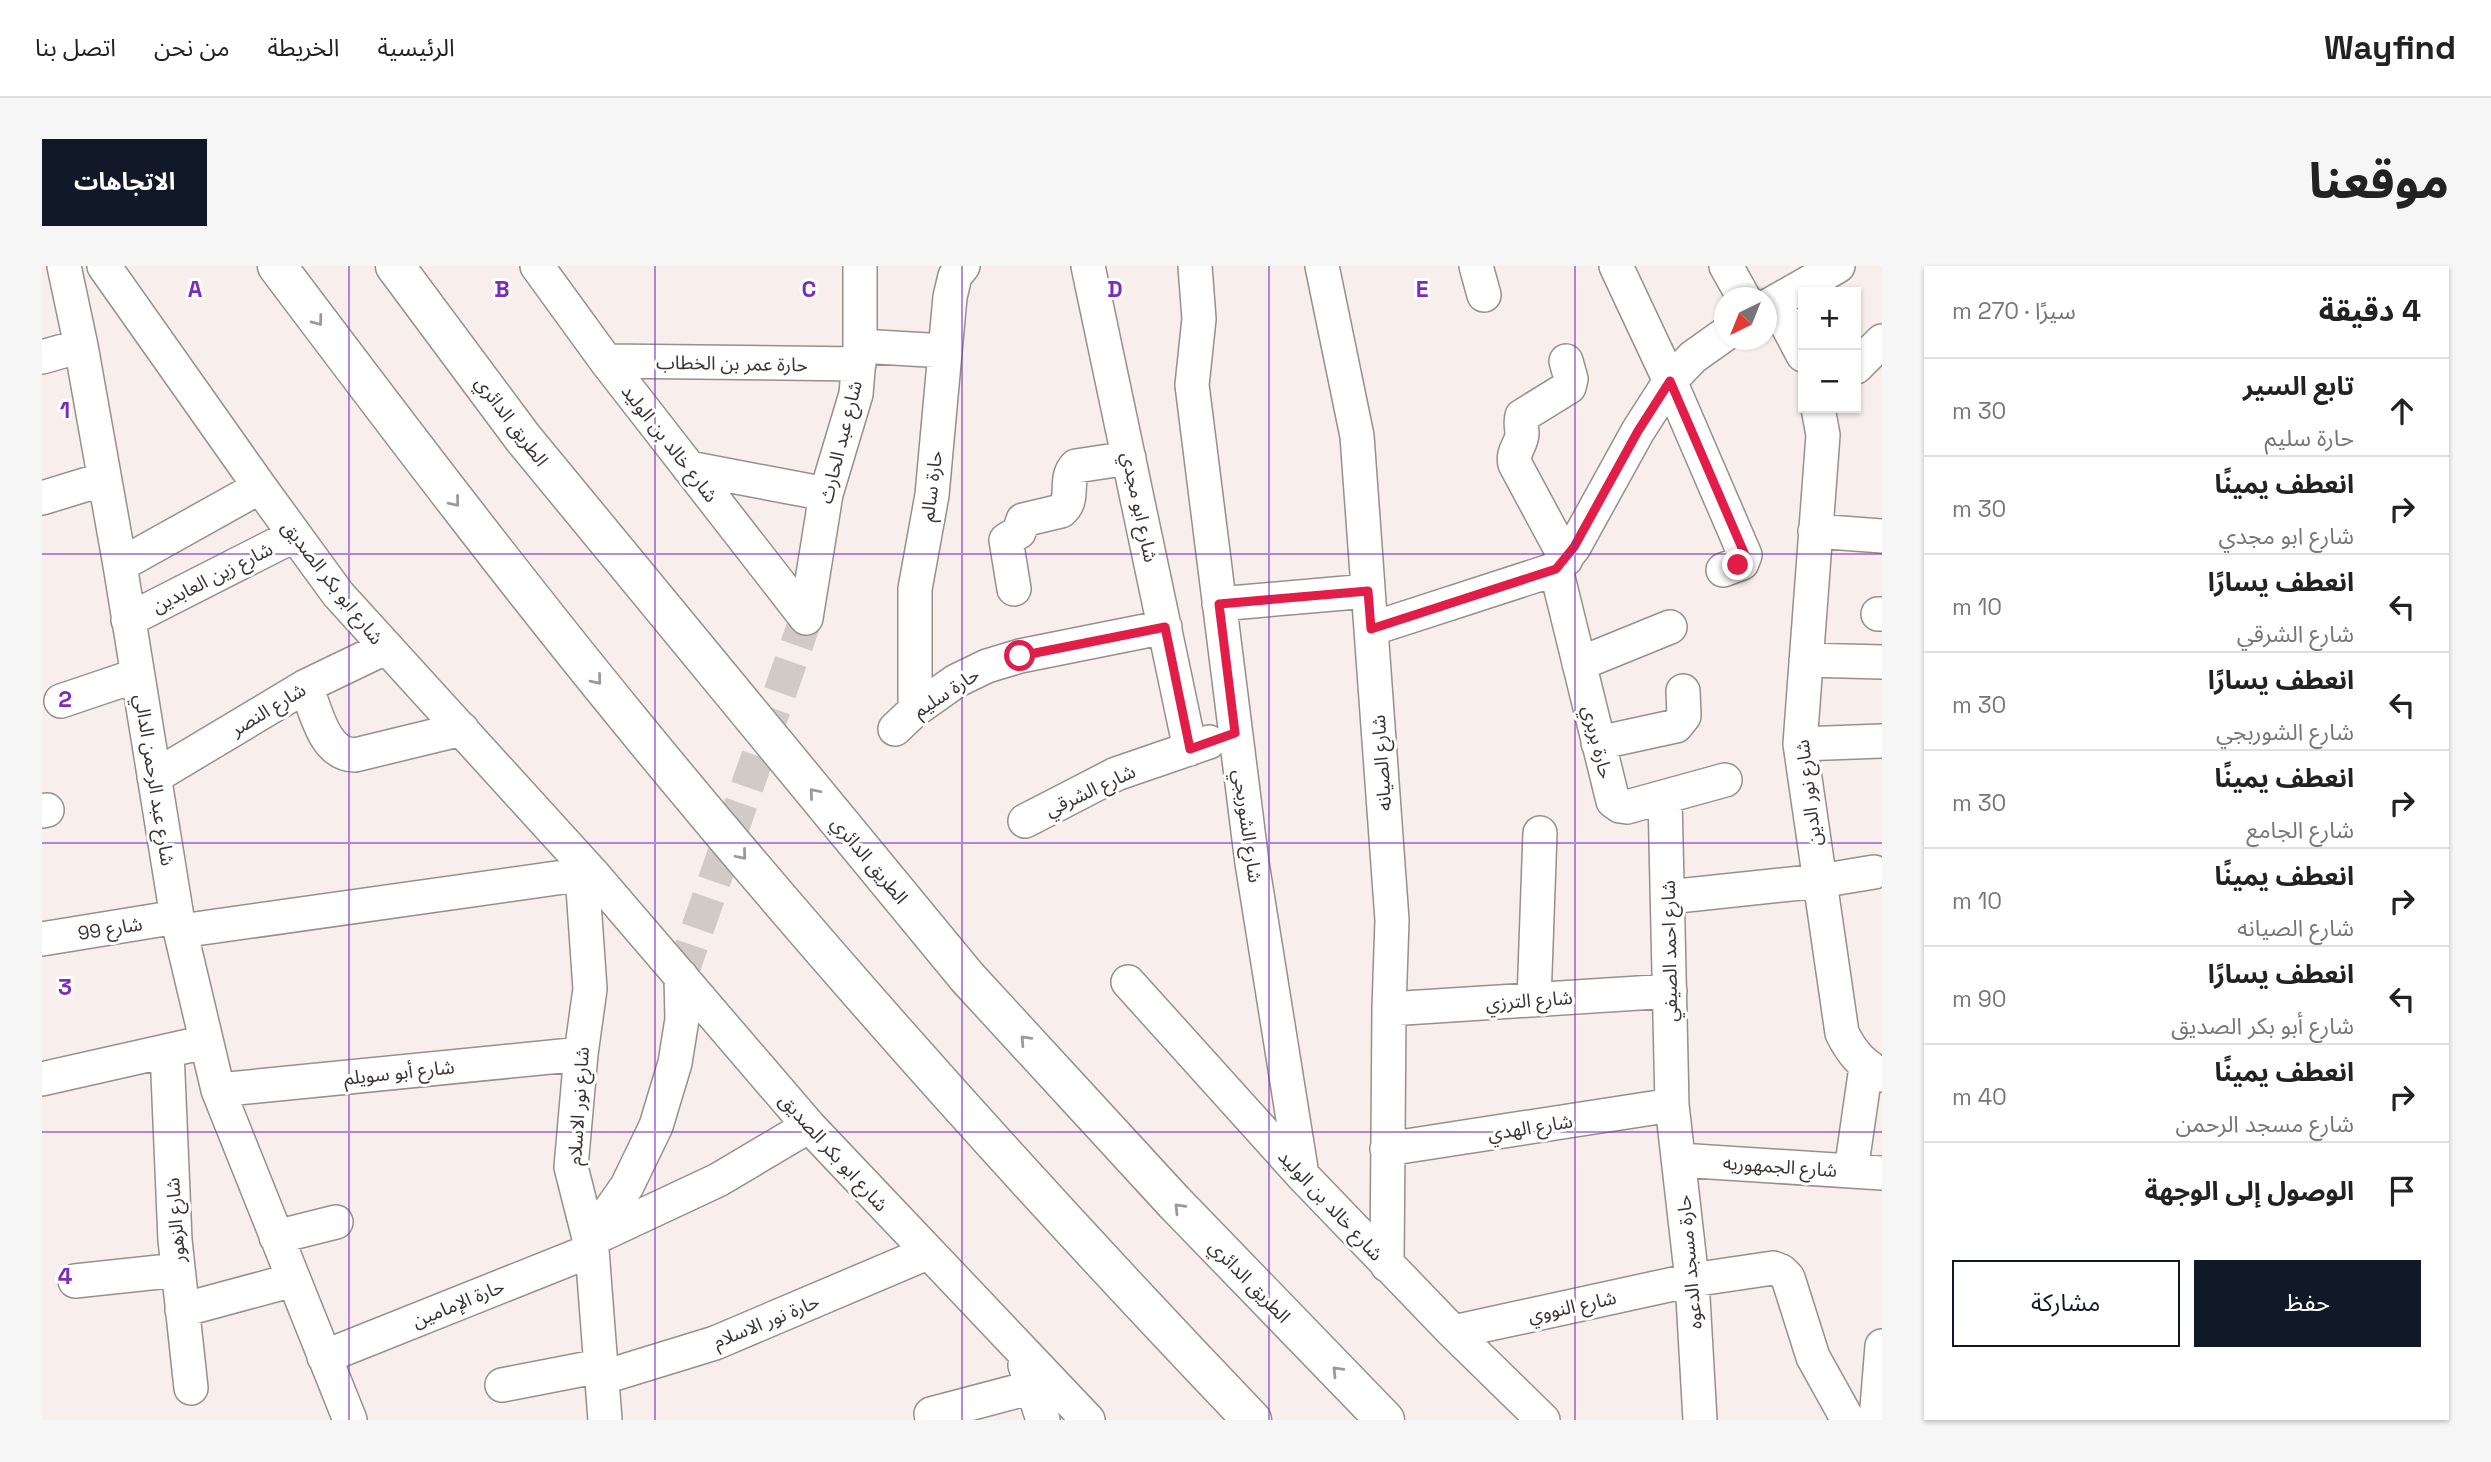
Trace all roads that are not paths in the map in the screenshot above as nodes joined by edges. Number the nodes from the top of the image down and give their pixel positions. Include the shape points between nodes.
1 (64, 266) edge
2 (104, 266) edge
3 (277, 266) edge
4 (395, 266) edge
5 (860, 266) edge
6 (963, 266) edge
7 (1088, 266) edge
8 (1195, 266) edge
9 (1616, 266) edge
10 (1726, 266) edge
11 (1838, 266) edge
12 (542, 267) edge
13 (1325, 267) edge
14 (1747, 287) edge
15 (1777, 295) edge
16 (1777, 321) edge
17 (1714, 342) edge
18 (1882, 342) edge
19 (81, 346) junction
20 (1799, 350) edge
21 (945, 351) junction
22 (859, 355) junction
23 (42, 356) edge
24 (606, 361) junction
25 (1566, 361) dead end
26 (1861, 362) edge
27 (1670, 381) junction
28 (1819, 413) edge
29 (1129, 458) junction
30 (689, 468) junction
31 (104, 479) junction
32 (260, 487) junction
33 (826, 494) junction
34 (42, 498) edge
35 (1815, 531) junction
36 (295, 535) junction
37 (1882, 537) edge
38 (1561, 564) junction
39 (120, 565) junction
40 (1723, 570) dead end
41 (1014, 589) dead end
42 (1368, 591) junction
43 (1219, 604) junction
44 (806, 618) joint
45 (128, 620) junction
46 (1165, 627) junction
47 (1670, 627) dead end
48 (1371, 629) junction
49 (385, 648) junction
50 (1806, 660) junction
51 (1882, 662) edge
52 (1579, 663) junction
53 (138, 675) junction
54 (306, 686) junction
55 (1683, 691) dead end
56 (61, 701) dead end
57 (905, 720) joint
58 (462, 729) junction
59 (1235, 733) junction
60 (1882, 741) edge
61 (1598, 743) junction
62 (1800, 744) junction
63 (1190, 749) junction
64 (154, 777) junction
65 (1725, 780) dead end
66 (1665, 797) junction
67 (1025, 821) dead end
68 (1540, 833) dead end
69 (1874, 872) dead end
70 (587, 874) junction
71 (1820, 881) junction
72 (1668, 897) junction
73 (179, 924) junction
74 (42, 939) edge
75 (681, 976) junction
76 (1128, 982) dead end
77 (1671, 991) junction
78 (1534, 1000) junction
79 (1388, 1009) junction
80 (207, 1042) junction
81 (167, 1051) junction
82 (580, 1054) junction
83 (1874, 1071) edge
84 (42, 1079) edge
85 (218, 1090) junction
86 (1672, 1105) junction
87 (809, 1126) junction
88 (1387, 1149) junction
89 (1679, 1160) junction
90 (1867, 1172) edge
91 (1302, 1175) junction
92 (336, 1222) dead end
93 (276, 1237) junction
94 (591, 1245) junction
95 (927, 1253) junction
96 (1387, 1265) junction
97 (178, 1270) junction
98 (293, 1280) junction
99 (1692, 1280) junction
100 (75, 1281) dead end
101 (182, 1310) junction
102 (1453, 1332) junction
103 (1017, 1343) junction
104 (1882, 1346) edge
105 (324, 1357) junction
106 (601, 1372) junction
107 (502, 1385) dead end
108 (1033, 1387) junction
109 (191, 1388) dead end
110 (931, 1414) dead end
111 (350, 1420) edge
112 (605, 1420) edge
113 (1043, 1420) edge
114 (1088, 1420) edge
115 (1252, 1420) edge
116 (1385, 1420) edge
117 (1543, 1420) edge
118 (1700, 1420) edge
119 (1848, 1420) edge
120 (1876, 1420) edge

1 - 19 street, شارع عبد الرحمن الدالي
2 - 32 street, شارع ابو بكر الصديق
3 -> 115 highway via 447,492 765,883 1109,1271
116 -> 4 highway, الطريق الدائري via 1174,1202 967,977 523,438
5 - 22 street, شارع عبد الحارث
6 - 21 street, حارة سالم via 955,276 950,298
7 - 29 street, شارع ابو مجدي
8 - 43 street, شارع الشوربجي via 1199,319 1192,385
9 - 27 street
10 - 14 street
11 - 15 street
12 - 24 street, شارع خالد بن الوليد
13 - 42 street, شارع الصيانه via 1357,436
16 - 20 street
17 - 27 street
18 - 26 street
19 - 23 street
19 - 31 street, شارع عبد الرحمن الدالي
21 - 22 street, حارة عمر بن الخطاب
21 - 57 street, حارة سالم via 932,495 915,589
22 - 24 street, حارة عمر بن الخطاب
22 - 33 street, شارع عبد الحارث via 856,394
24 - 30 street, شارع خالد بن الوليد
25 - 38 street, حارة بربري via 1569,387 1522,415 1521,437 1513,456
27 - 38 street
27 - 40 street via 1745,555 1742,563
28 - 35 street, شارع نور الدين via 1822,435
29 - 41 street via 1076,466 1069,479 1066,507 1023,520 1019,531 1008,537
29 - 46 street, شارع ابو مجدي
30 - 33 street
30 - 44 street, شارع خالد بن الوليد
31 - 34 street
31 - 39 street, شارع عبد الرحمن الدالي
32 - 36 street, شارع ابو بكر الصديق
32 - 39 street
33 - 44 street, شارع عبد الحارث
35 - 37 street
35 - 50 street, شارع نور الدين
36 - 45 street, شارع زين العابدين
36 - 49 street, شارع ابو بكر الصديق
38 - 48 street
38 - 52 street, حارة بربري
39 - 45 street, شارع عبد الرحمن الدالي
42 - 43 street
42 - 48 street, شارع الصيانه
43 - 59 street, شارع الشوربجي
45 - 53 street, شارع عبد الرحمن الدالي
46 - 57 street, حارة سليم via 987,666 956,681
46 - 63 street, شارع ابو مجدي
47 - 52 street
48 - 79 street, شارع الصيانه via 1392,920
49 - 54 street, شارع النصر
49 - 58 street, شارع ابو بكر الصديق
50 - 51 street
50 - 62 street, شارع نور الدين
52 - 61 street, حارة بربري
53 - 56 street
53 - 64 street, شارع عبد الرحمن الدالي
54 - 58 street via 329,743 345,755
54 - 64 street, شارع النصر
55 - 61 street via 1684,716 1676,726
58 - 70 street, شارع ابو بكر الصديق
59 - 63 street, شارع الشرقي
59 - 91 street, شارع الشوربجي
60 - 62 street
61 - 66 street, حارة بربري via 1611,794 1620,806
62 - 71 street, شارع نور الدين
63 - 67 street, شارع الشرقي via 1116,774
64 - 73 street, شارع عبد الرحمن الدالي
65 - 66 street, حارة بربري
66 - 72 street, شارع احمد الصيفي
68 - 78 street
69 - 71 street
70 - 73 street
70 - 75 street, شارع ابو بكر الصديق
70 - 82 street, شارع نور الاسلام via 590,989
71 - 72 street
71 - 83 street, شارع نور الدين via 1842,1033 1852,1052
72 - 77 street, شارع احمد الصيفي
73 - 74 street, شارع 99
73 - 80 street, شارع عبد الرحمن الدالي
75 - 87 street, شارع ابو بكر الصديق
75 - 94 street via 682,1019 675,1063 656,1126
76 - 91 street, شارع خالد بن الوليد
77 - 78 street, شارع الترزي
77 - 86 street, شارع احمد الصيفي
78 - 79 street, شارع الترزي
79 - 88 street, شارع الصيانه
80 - 81 street
80 - 85 street, شارع عبد الرحمن الدالي
81 - 84 street
81 - 97 street, شارع الزهور
82 - 85 street, شارع أبو سويلم
82 - 94 street, شارع نور الاسلام via 571,1167
83 - 90 street
85 - 93 street, شارع عبد الرحمن الدالي
86 - 88 street, شارع الهدي
86 - 89 street, حارة مسجد الدعوه
87 - 94 street, حارة الإمامين via 718,1180
87 - 95 street, شارع ابو بكر الصديق
88 - 96 street, شارع الصيانه
89 - 90 street, شارع الجمهوريه
89 - 99 street, حارة مسجد الدعوه
91 - 96 street, شارع خالد بن الوليد
92 - 93 street
93 - 98 street, شارع عبد الرحمن الدالي
94 - 105 street, حارة الإمامين
94 - 106 street, شارع نور الاسلام
95 - 103 street, شارع ابو بكر الصديق
95 - 106 street, حارة نور الاسلام via 715,1343
96 - 102 street, شارع خالد بن الوليد
97 - 100 street
97 - 101 street, شارع الزهور
98 - 101 street
98 - 105 street, شارع عبد الرحمن الدالي
99 - 102 street, شارع النووي
99 - 118 street, حارة مسجد الدعوه
99 - 119 street, شارع النووي via 1773,1268 1781,1271 1788,1278 1813,1357
101 - 109 street, شارع الزهور
102 - 117 street, شارع خالد بن الوليد
103 - 108 street
103 - 114 street, شارع ابو بكر الصديق
104 - 120 street
105 - 111 street, شارع عبد الرحمن الدالي
106 - 107 street, حارة نور الاسلام
106 - 112 street, شارع نور الاسلام
108 - 110 street
108 - 113 street

